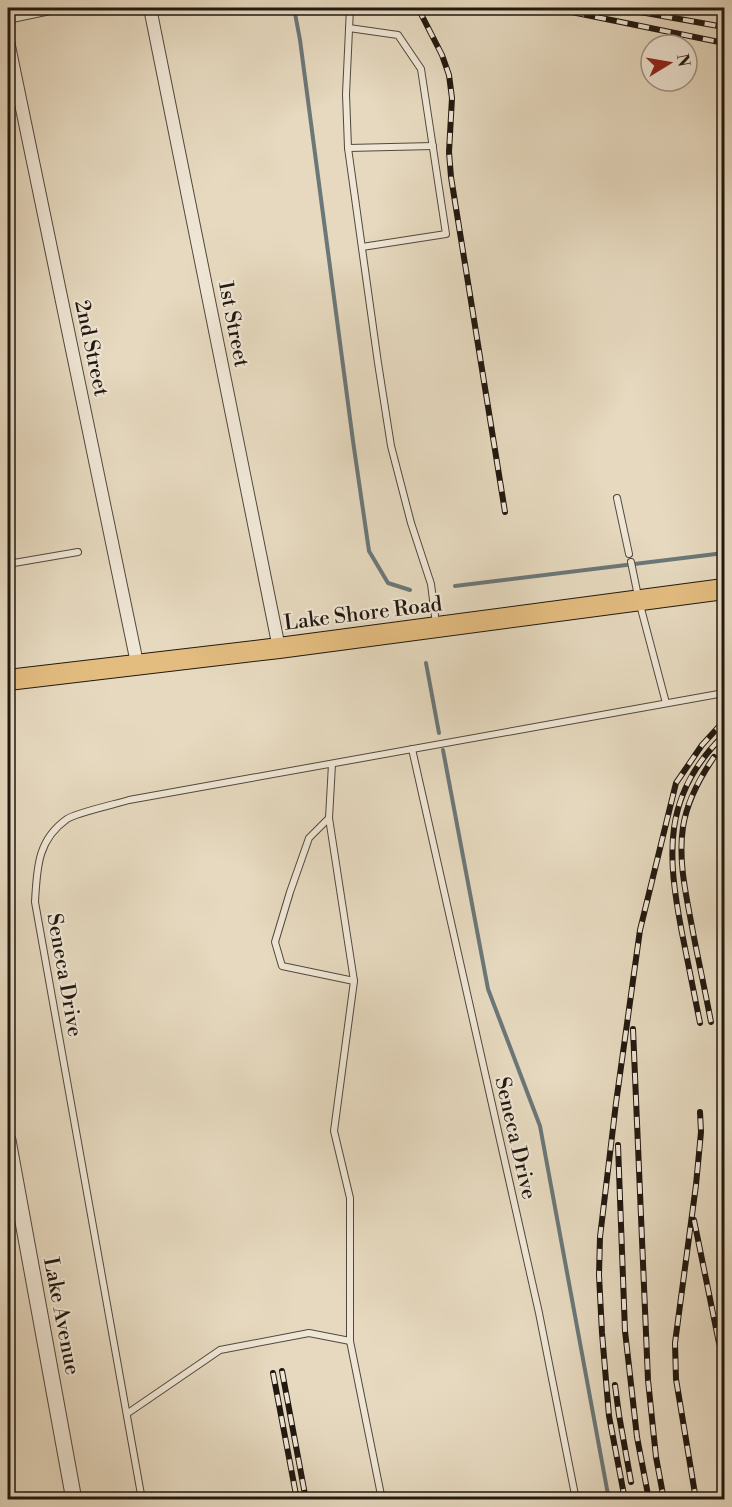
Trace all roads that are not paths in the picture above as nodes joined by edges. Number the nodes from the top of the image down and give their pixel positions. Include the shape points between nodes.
1 (51, 8) edge
2 (150, 8) edge
3 (350, 8) edge
4 (8, 17) edge
5 (349, 28) junction
6 (8, 41) edge
7 (433, 146) junction
8 (348, 147) junction
9 (362, 247) junction
10 (617, 498) dead end
11 (78, 552) dead end
12 (629, 554) dead end
13 (630, 562) dead end
14 (8, 564) edge
15 (724, 589) edge
16 (639, 601) junction
17 (437, 627) junction
18 (279, 648) junction
19 (137, 663) junction
20 (8, 680) edge
21 (724, 693) edge
22 (666, 703) junction
23 (412, 749) junction
24 (332, 764) junction
25 (328, 818) junction
26 (354, 981) junction
27 (8, 1140) edge
28 (350, 1341) junction
29 (128, 1413) junction
30 (74, 1500) edge
31 (142, 1500) edge
32 (382, 1500) edge
33 (576, 1500) edge

1 - 4 street
2 - 18 street, 1st Street
3 - 5 lane
5 - 7 lane via 398,35 421,69
5 - 8 lane
6 - 19 street, 2nd Street
7 - 8 lane
7 - 9 lane via 446,234
8 - 9 lane
9 - 17 lane via 391,446 431,584
10 - 12 lane
11 - 14 lane
13 - 16 lane
15 - 16 highway, Lake Shore Road
16 - 17 highway, Lake Shore Road
16 - 22 lane
17 - 18 highway, Lake Shore Road
18 - 19 highway, Lake Shore Road
19 - 20 highway, Lake Shore Road
21 - 22 lane, Seneca Drive
22 - 23 lane, Seneca Drive
23 - 24 lane, Seneca Drive
23 - 33 lane, Seneca Drive via 539,1313
24 - 25 lane
24 - 29 lane, Seneca Drive via 129,800 68,818 45,842 37,865 35,902
25 - 26 lane
25 - 26 lane via 309,838 275,942 282,966
26 - 28 lane via 334,1131 350,1198
27 - 30 street, Lake Avenue
28 - 29 lane via 309,1333 220,1350
28 - 32 lane
29 - 31 lane, Seneca Drive

